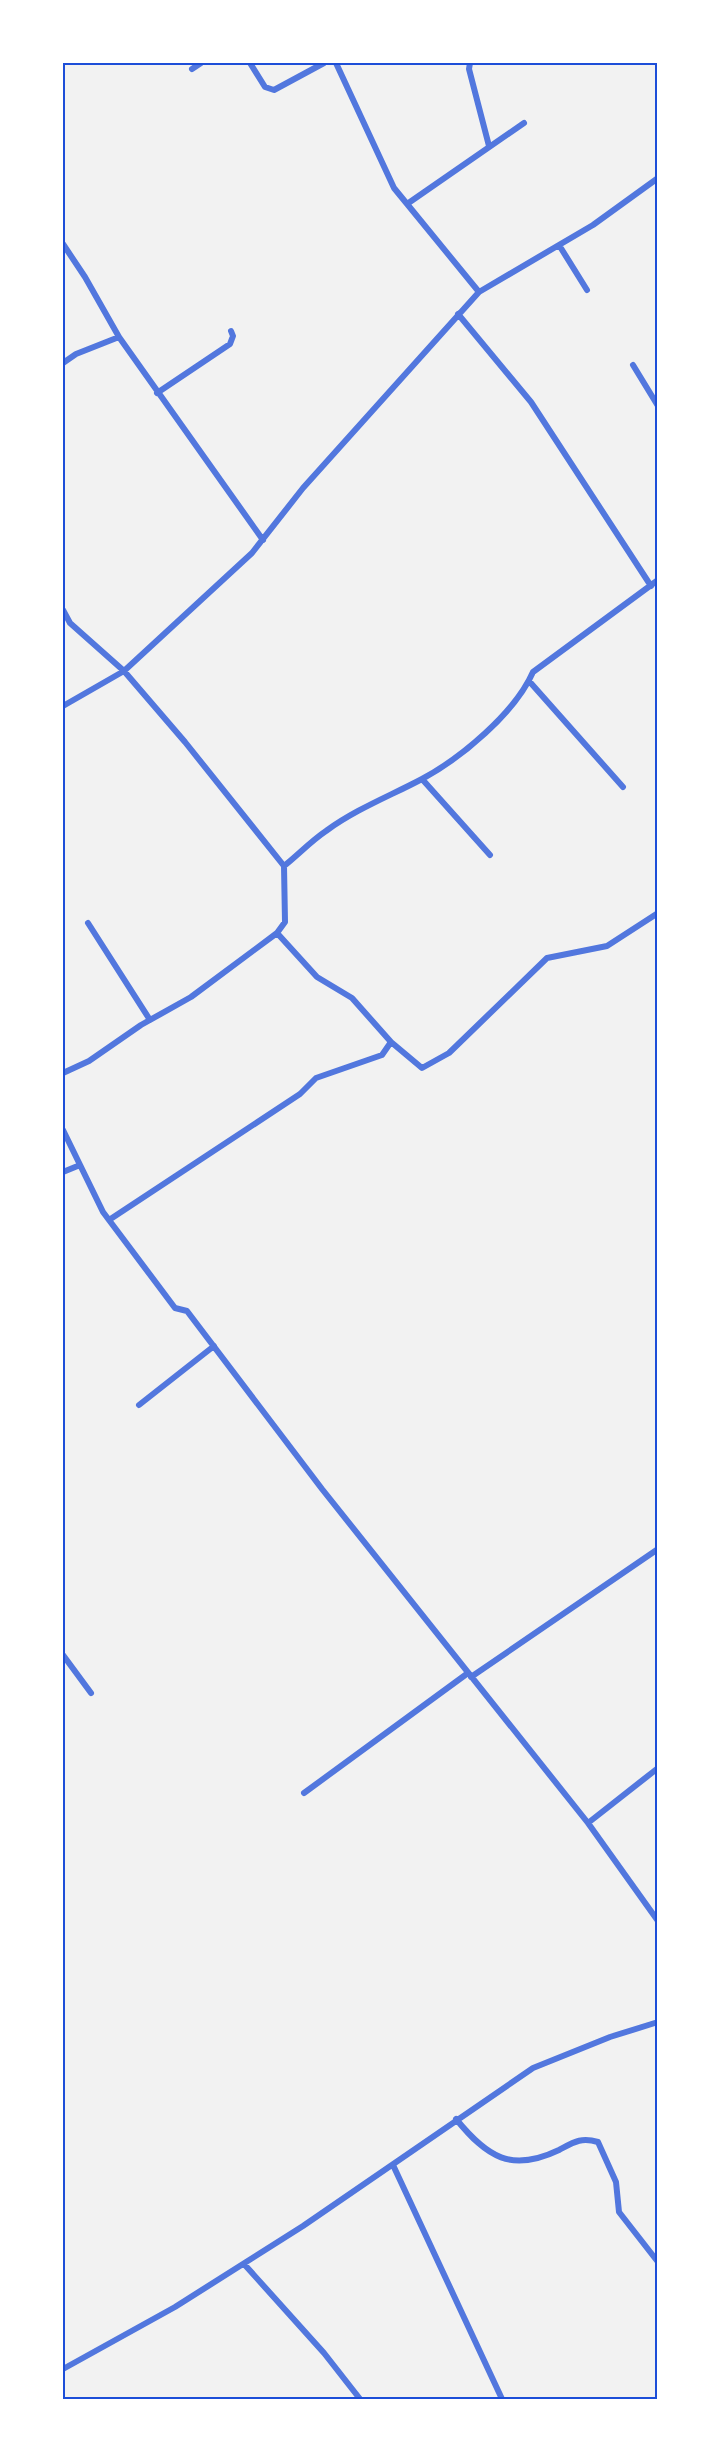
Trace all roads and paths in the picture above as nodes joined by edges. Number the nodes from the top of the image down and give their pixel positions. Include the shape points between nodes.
1 (201, 63) edge
2 (250, 63) edge
3 (324, 63) edge
4 (336, 63) edge
5 (470, 63) edge
6 (192, 69) dead end
7 (524, 123) dead end
8 (489, 146) junction
9 (658, 178) edge
10 (406, 204) junction
11 (559, 245) junction
12 (64, 247) edge
13 (587, 290) dead end
14 (479, 292) junction
15 (458, 314) junction
16 (231, 332) dead end
17 (119, 336) junction
18 (63, 363) edge
19 (633, 365) dead end
20 (157, 393) junction
21 (658, 406) edge
22 (263, 540) junction
23 (658, 580) edge
24 (651, 586) junction
25 (63, 610) edge
26 (124, 671) junction
27 (529, 681) junction
28 (63, 706) edge
29 (422, 779) junction
30 (623, 787) dead end
31 (490, 855) dead end
32 (284, 866) junction
33 (658, 913) edge
34 (88, 924) dead end
35 (277, 933) junction
36 (150, 1020) junction
37 (391, 1042) junction
38 (63, 1073) edge
39 (63, 1130) edge
40 (80, 1165) junction
41 (63, 1172) edge
42 (109, 1220) junction
43 (214, 1347) junction
44 (139, 1405) dead end
45 (658, 1549) edge
46 (63, 1655) edge
47 (469, 1675) junction
48 (91, 1693) dead end
49 (658, 1768) edge
50 (304, 1793) dead end
51 (588, 1823) junction
52 (658, 1921) edge
53 (658, 2022) edge
54 (456, 2119) junction
55 (393, 2164) junction
56 (658, 2262) edge
57 (244, 2264) junction
58 (63, 2369) edge
59 (360, 2399) edge
60 (502, 2399) edge

1 - 6 street
2 - 3 street via 265,87 274,90
4 - 10 street via 394,188
5 - 8 street
7 - 8 street
8 - 10 street
9 - 11 street
10 - 14 street
11 - 13 street
11 - 14 street
12 - 17 street
14 - 15 street
15 - 22 street via 303,488
15 - 24 street via 531,402
16 - 20 street via 230,344
17 - 18 street
17 - 20 street
19 - 21 street
20 - 22 street
22 - 26 street
23 - 24 street
24 - 27 street via 533,672
25 - 26 street via 70,623
26 - 28 street
26 - 32 street
27 - 29 street via 498,720 453,759
27 - 30 street
29 - 31 street
29 - 32 street via 326,831
32 - 35 street via 285,922
33 - 37 street via 606,946 547,958 449,1053 422,1068
34 - 36 street
35 - 36 street via 191,998
35 - 37 street via 317,977 352,998
36 - 38 street via 89,1061
37 - 42 street via 382,1055 316,1078 300,1094
39 - 40 street
40 - 41 street
40 - 42 street
42 - 43 street via 175,1308 187,1311
43 - 44 street
43 - 47 street
45 - 47 street
46 - 48 street
47 - 50 street
47 - 51 street
49 - 51 street
51 - 52 street
53 - 54 street via 533,2068
54 - 55 street
54 - 56 street via 475,2143 495,2157 518,2161 541,2159 576,2140 598,2142 616,2182 619,2212
55 - 57 street
55 - 60 street
57 - 58 street
57 - 59 street

